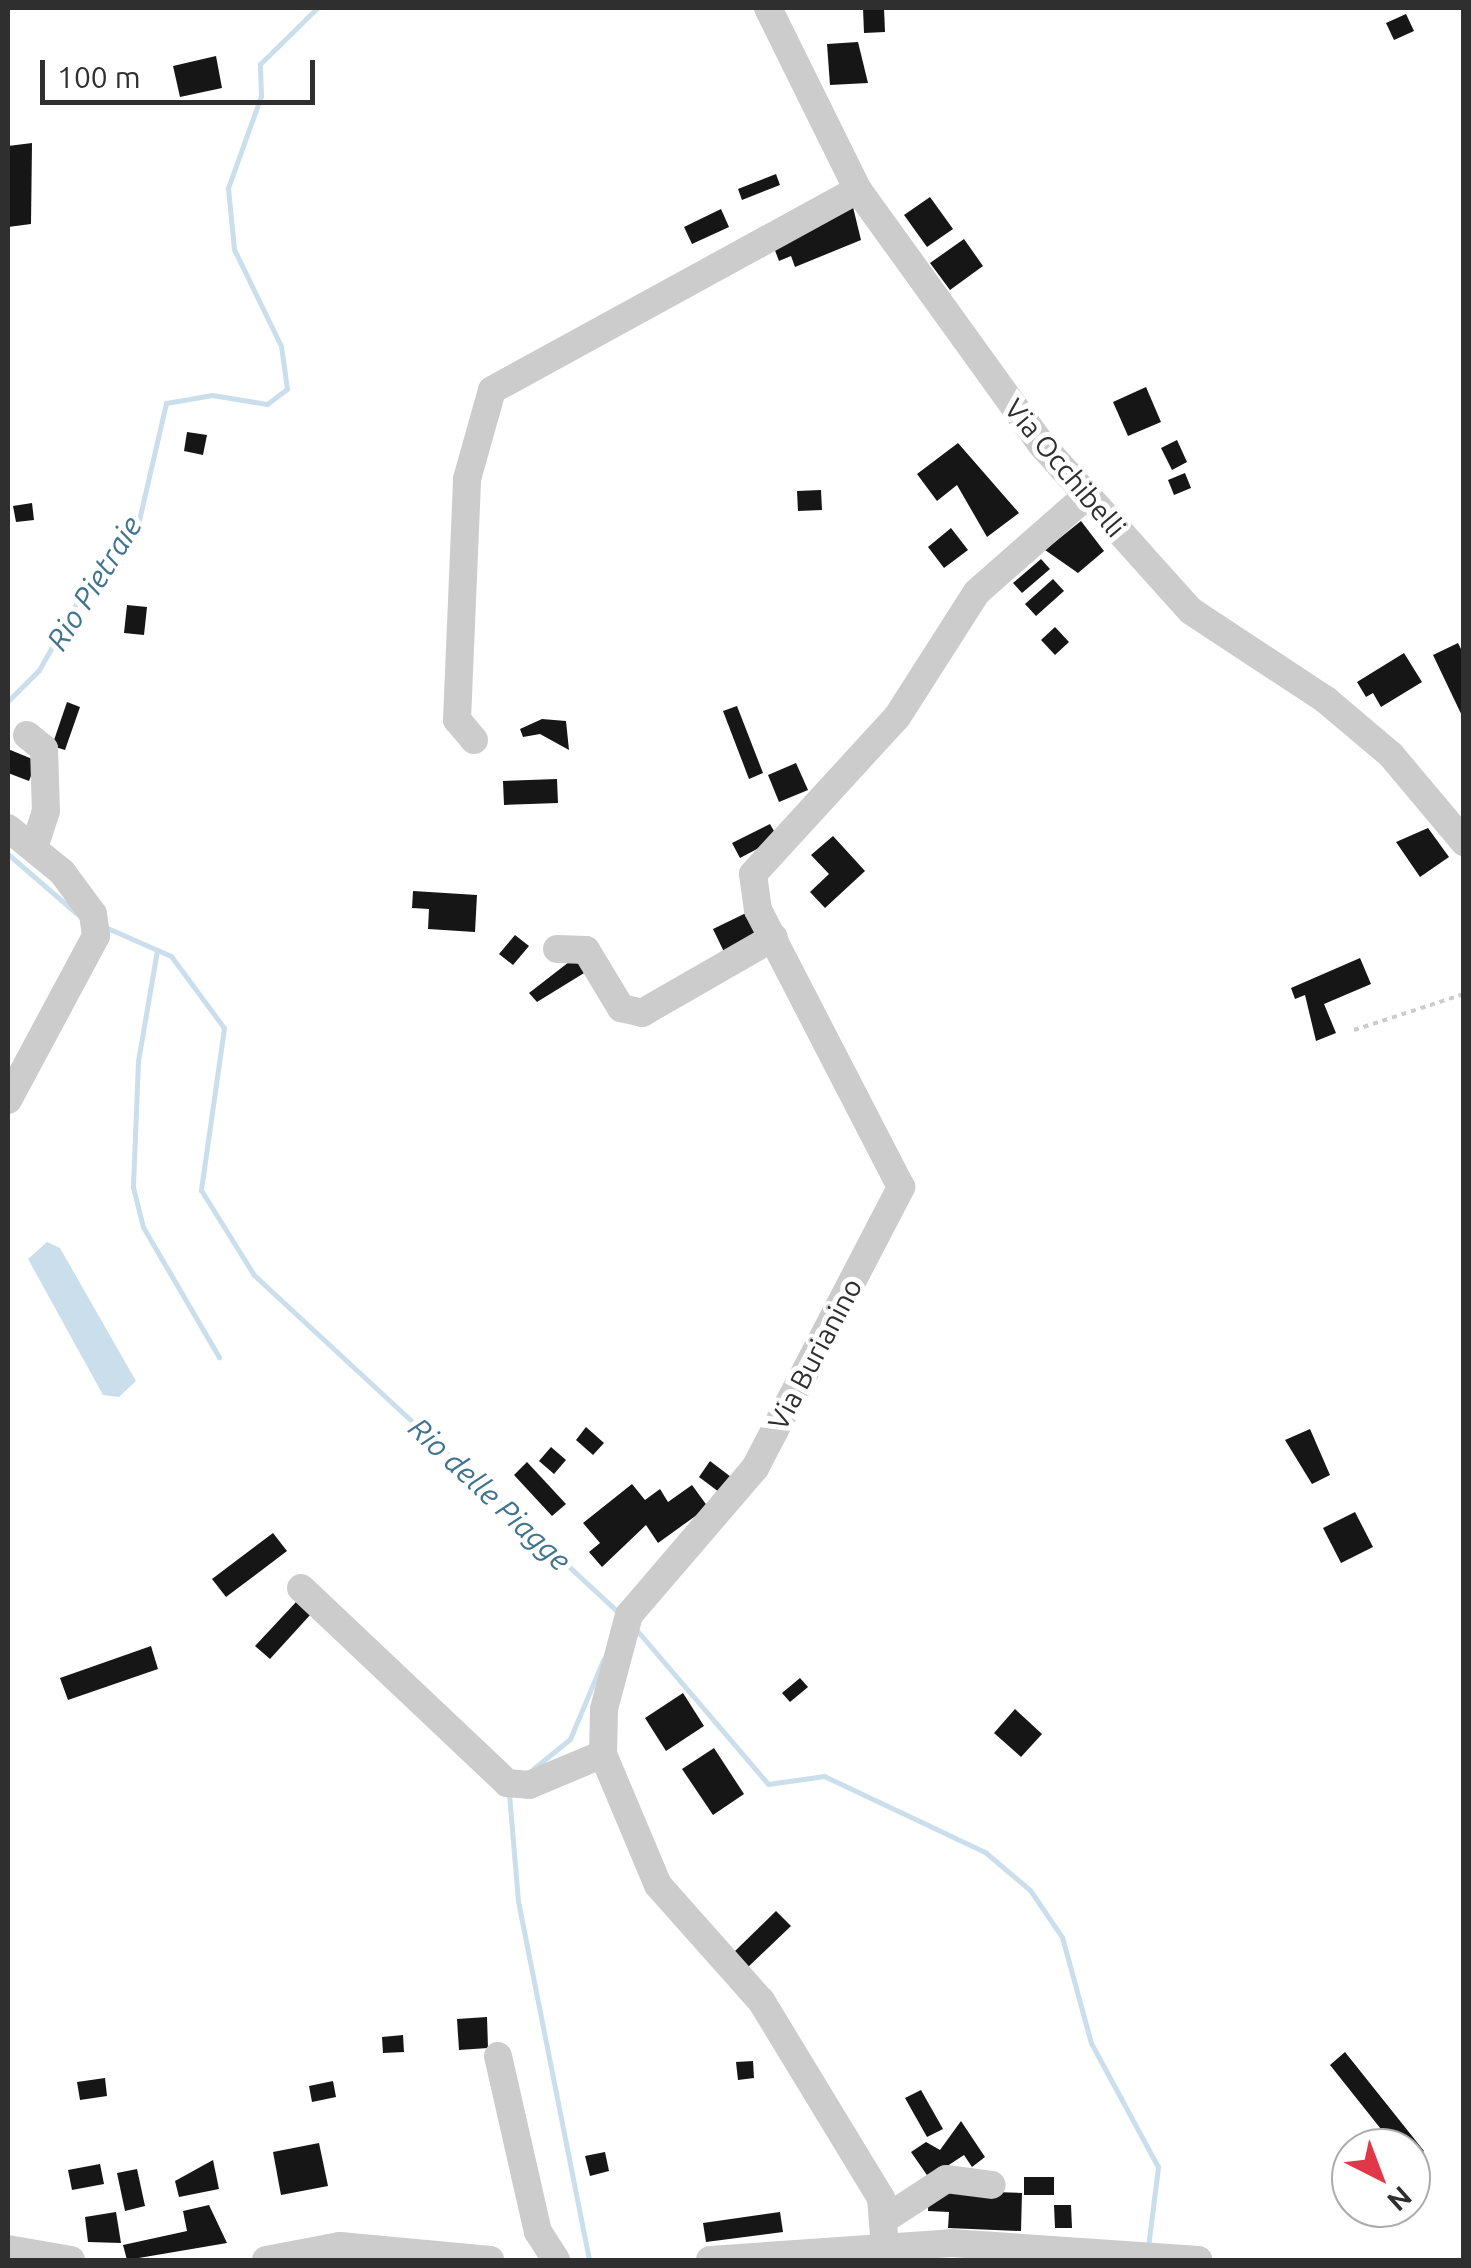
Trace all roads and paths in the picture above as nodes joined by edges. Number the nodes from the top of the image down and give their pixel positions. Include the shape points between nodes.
1 (768, 8) edge
2 (858, 190) junction
3 (1085, 497) junction
4 (27, 735) dead end
5 (474, 740) dead end
6 (8, 828) edge
7 (1464, 842) edge
8 (35, 844) junction
9 (774, 938) junction
10 (557, 949) dead end
11 (1464, 994) edge
12 (1354, 1030) dead end
13 (8, 1100) edge
14 (301, 1588) dead end
15 (603, 1754) junction
16 (498, 2056) dead end
17 (992, 2185) dead end
18 (888, 2217) junction
19 (8, 2248) edge
20 (888, 2254) edge
21 (276, 2259) edge
22 (70, 2260) edge
23 (490, 2260) edge
24 (556, 2260) edge
25 (710, 2260) edge
26 (1198, 2260) edge

1 - 2 street, Via Occhibelli
2 - 3 street, Via Occhibelli
2 - 5 street via 492,390 467,479 457,720
3 - 7 street, Via Occhibelli via 1191,610 1326,700 1390,755
3 - 9 street, Via Burianino via 977,592 898,717 753,874
4 - 8 street via 44,749 46,810
6 - 8 street
8 - 13 street via 93,914 96,936
9 - 10 street via 642,1013 621,1008 586,950
9 - 15 street, Via Burianino via 901,1187 744,1484 629,1615
11 - 12 path
14 - 15 street via 507,1783 529,1786
15 - 18 street via 658,1885 761,2000
16 - 24 street via 538,2232
17 - 18 street via 946,2179
18 - 20 street
19 - 22 street
20 - 25 street
20 - 26 street via 1014,2244
21 - 23 street via 340,2246

